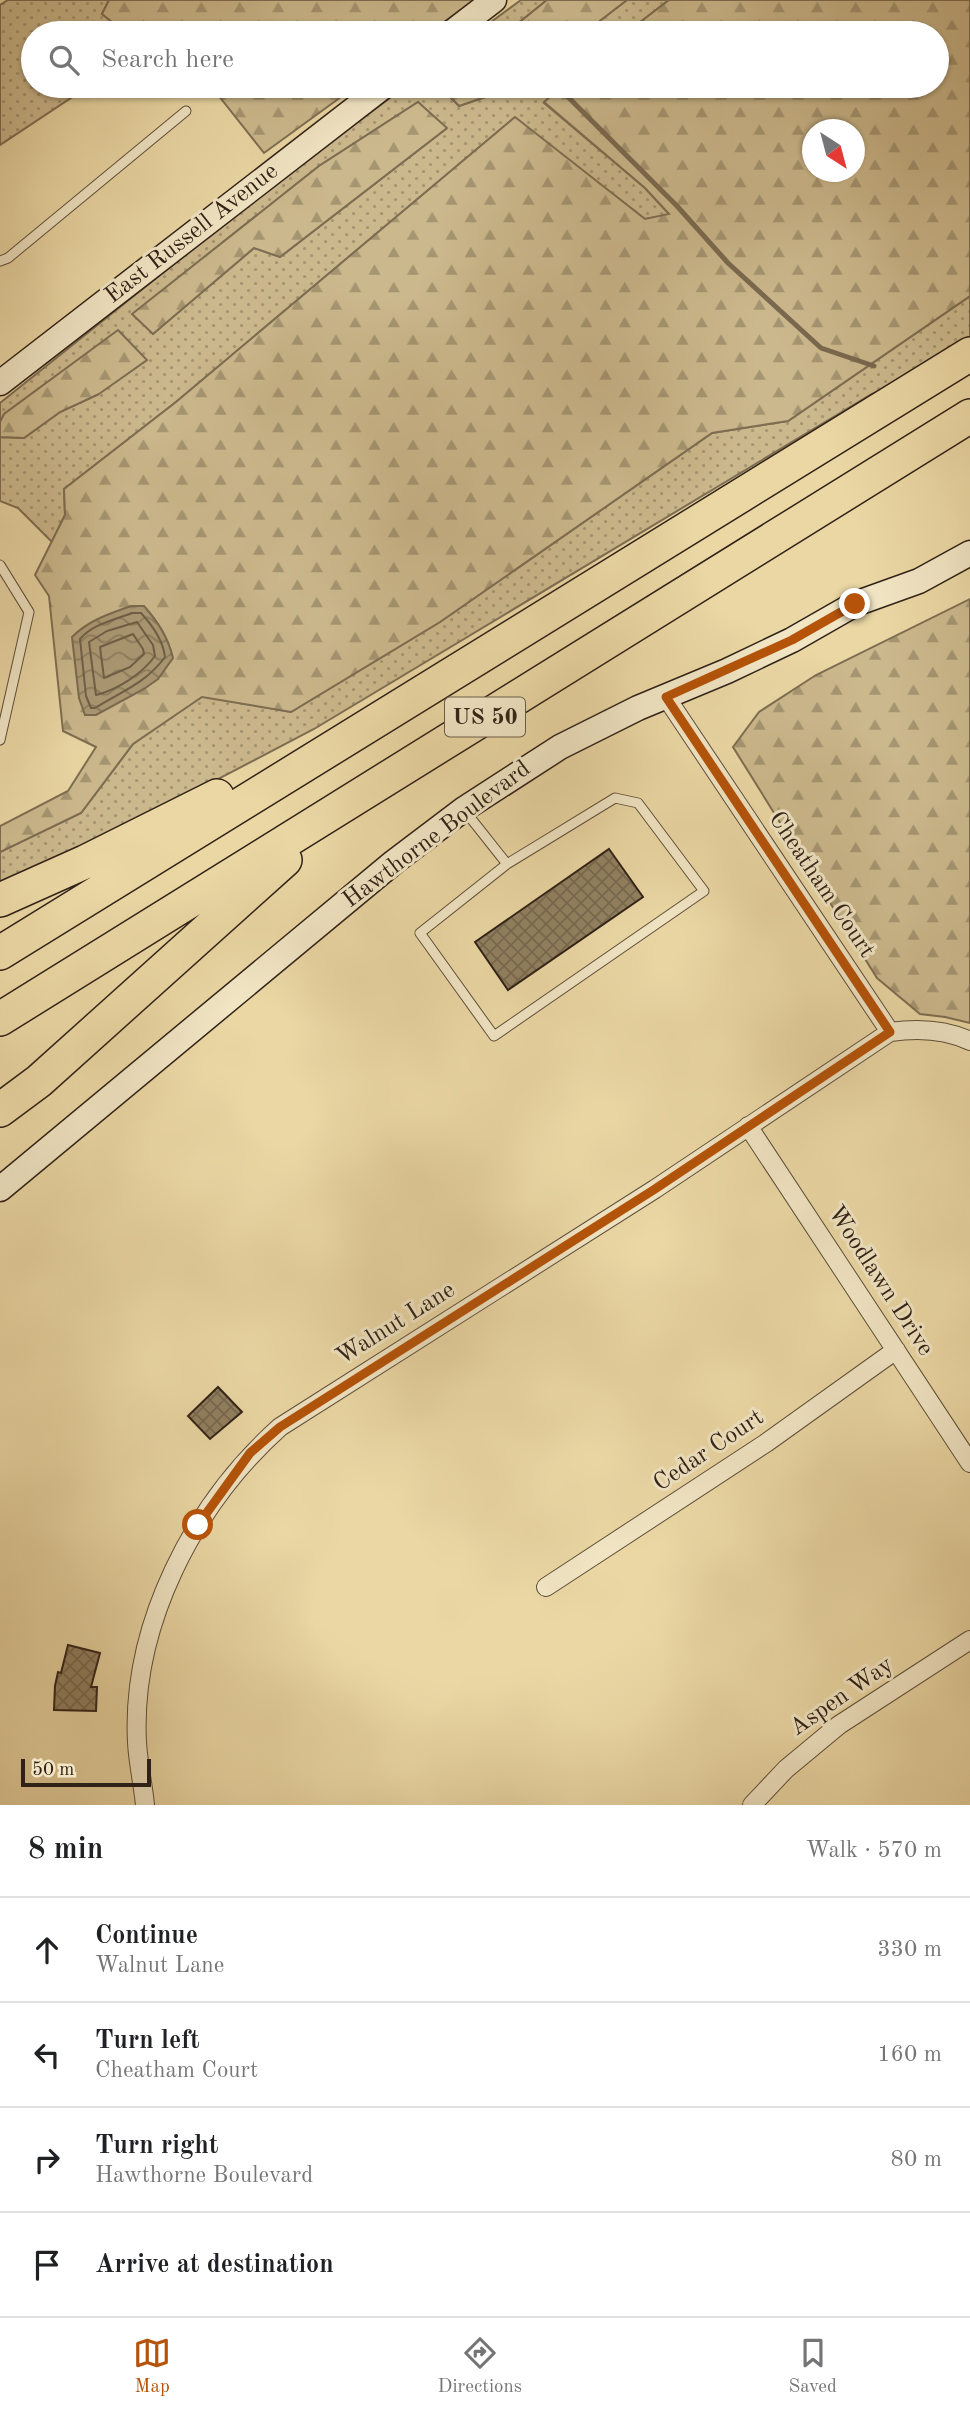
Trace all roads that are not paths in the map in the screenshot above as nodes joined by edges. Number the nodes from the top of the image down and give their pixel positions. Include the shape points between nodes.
1 (495, 0) edge
2 (468, 21) edge
3 (368, 98) edge
4 (186, 111) dead end
5 (0, 261) edge
6 (970, 354) edge
7 (0, 383) edge
8 (970, 416) edge
9 (970, 553) edge
10 (0, 565) edge
11 (666, 697) junction
12 (392, 710) junction
13 (0, 740) edge
14 (341, 807) junction
15 (464, 809) junction
16 (507, 864) junction
17 (0, 900) edge
18 (0, 953) edge
19 (0, 1019) edge
20 (890, 1032) junction
21 (970, 1041) edge
22 (0, 1110) edge
23 (748, 1126) junction
24 (0, 1189) edge
25 (896, 1350) junction
26 (970, 1463) edge
27 (546, 1587) dead end
28 (970, 1640) edge
29 (145, 1805) edge
30 (752, 1805) edge

1 - 2 street
3 - 7 street, East Russell Avenue
4 - 5 lane
6 - 12 highway, US 50
8 - 14 highway, US 50
9 - 11 street, Hawthorne Boulevard
10 - 13 lane via 29,612
11 - 15 street, Hawthorne Boulevard via 560,747
11 - 20 street, Cheatham Court
12 - 17 highway
12 - 18 highway, US 50
14 - 19 highway, US 50
14 - 22 highway via 39,1081
15 - 16 lane
15 - 24 street, Hawthorne Boulevard
16 - 16 lane via 420,933 494,1036 704,891 638,803 615,798
20 - 21 street via 916,1028
20 - 23 street, Walnut Lane
23 - 25 street, Woodlawn Drive
23 - 29 street, Walnut Lane via 280,1427 250,1453 181,1554 146,1644 137,1741
25 - 26 street, Woodlawn Drive
25 - 27 street, Cedar Court via 766,1443
28 - 30 street, Aspen Way via 839,1725

